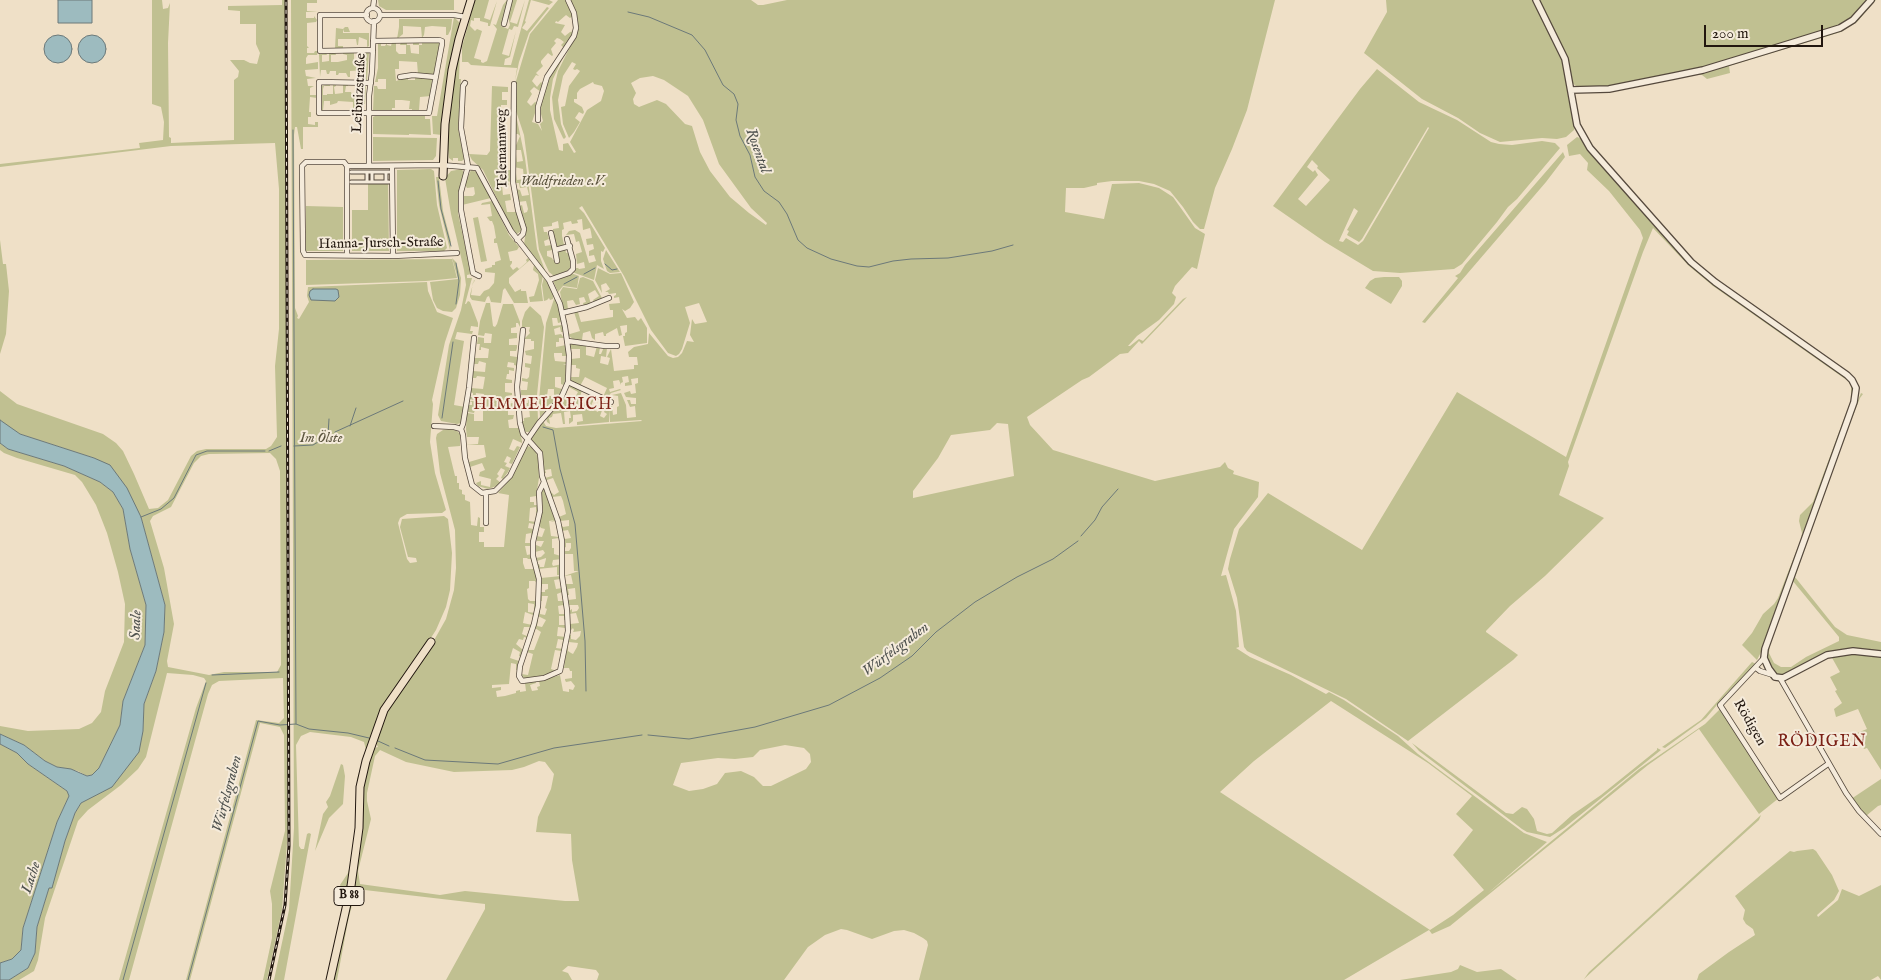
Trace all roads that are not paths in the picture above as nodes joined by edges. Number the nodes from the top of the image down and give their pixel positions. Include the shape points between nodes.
1 (374, 0) edge
2 (471, 0) edge
3 (510, 0) edge
4 (568, 0) edge
5 (1536, 0) edge
6 (1870, 0) edge
7 (374, 8) junction
8 (367, 15) junction
9 (380, 15) junction
10 (466, 17) junction
11 (374, 21) junction
12 (504, 24) dead end
13 (373, 41) junction
14 (374, 50) junction
15 (400, 77) dead end
16 (435, 77) junction
17 (371, 83) junction
18 (465, 83) dead end
19 (514, 84) dead end
20 (1571, 90) junction
21 (369, 114) junction
22 (538, 120) dead end
23 (443, 165) junction
24 (347, 166) junction
25 (392, 166) junction
26 (468, 166) junction
27 (372, 170) junction
28 (351, 172) dead end
29 (367, 172) junction
30 (443, 176) dead end
31 (351, 182) dead end
32 (367, 182) junction
33 (372, 182) junction
34 (552, 234) dead end
35 (567, 239) dead end
36 (517, 240) junction
37 (570, 246) junction
38 (555, 250) junction
39 (457, 253) dead end
40 (347, 255) junction
41 (393, 256) junction
42 (557, 260) dead end
43 (479, 276) dead end
44 (549, 280) junction
45 (609, 298) dead end
46 (562, 313) junction
47 (523, 330) dead end
48 (474, 338) dead end
49 (568, 341) junction
50 (616, 346) dead end
51 (568, 382) junction
52 (611, 402) dead end
53 (434, 426) dead end
54 (461, 429) junction
55 (528, 440) junction
56 (544, 482) junction
57 (486, 493) junction
58 (486, 523) dead end
59 (431, 642) dead end
60 (1881, 654) edge
61 (1764, 658) junction
62 (1756, 668) junction
63 (1773, 675) junction
64 (1780, 678) junction
65 (1828, 764) junction
66 (1881, 834) edge
67 (330, 980) edge

1 - 7 street
2 - 10 main road
3 - 12 street
4 - 22 street via 576,28 568,48 547,77 538,107
5 - 20 street via 1565,60
6 - 20 street via 1853,20 1840,28 1703,70 1609,89
7 - 8 street
7 - 9 street
8 - 11 street
8 - 14 street via 320,15 320,51
9 - 10 street
9 - 11 street
10 - 23 main road via 452,70
11 - 13 street, Leibnizstraße
13 - 14 street, Leibnizstraße
13 - 16 street via 442,41
14 - 17 street, Leibnizstraße
15 - 16 street
16 - 21 street via 429,113
17 - 21 street, Leibnizstraße
17 - 21 street via 320,82 319,113
18 - 26 street via 461,128
19 - 36 street, Telemannweg via 513,175 524,229
20 - 61 street via 1577,125 1583,137 1676,246 1715,282 1847,376 1856,388 1854,402
21 - 27 street, Leibnizstraße
23 - 25 street
23 - 26 street
23 - 30 main road
24 - 27 street
24 - 40 street
24 - 40 street, Hanna-Jursch-Straße via 344,162 304,163 302,166 302,251 305,255
25 - 27 street
25 - 41 street
26 - 36 street via 480,172
26 - 43 street via 461,192 461,210 473,273
27 - 29 street
27 - 33 street
27 - 33 street via 387,172 388,182
28 - 29 street
29 - 32 street
31 - 32 street
32 - 33 street
34 - 38 street
35 - 37 street
36 - 44 street
37 - 38 street
37 - 44 street via 573,269
38 - 42 street
39 - 41 street, Hanna-Jursch-Straße
40 - 41 street, Hanna-Jursch-Straße
44 - 46 street
45 - 46 street
46 - 49 street
47 - 55 street via 517,398 521,427
48 - 54 street
49 - 50 street
49 - 51 street
51 - 52 street
51 - 55 street via 561,398
53 - 54 street
54 - 57 street via 470,481 479,491
55 - 56 street via 540,454
55 - 57 street via 505,483
56 - 56 street via 539,492 540,511 533,542 539,579 538,606 520,666 521,681 544,678 560,671 568,637 560,531
57 - 58 street
59 - 67 main road, B 88 via 382,715 366,761 361,779 358,844
60 - 64 street via 1853,651 1827,654
61 - 62 street, Rödigen
61 - 63 street
62 - 63 street
62 - 65 street, Rödigen via 1720,705 1780,798
63 - 64 street
64 - 65 street
65 - 66 street via 1854,804

